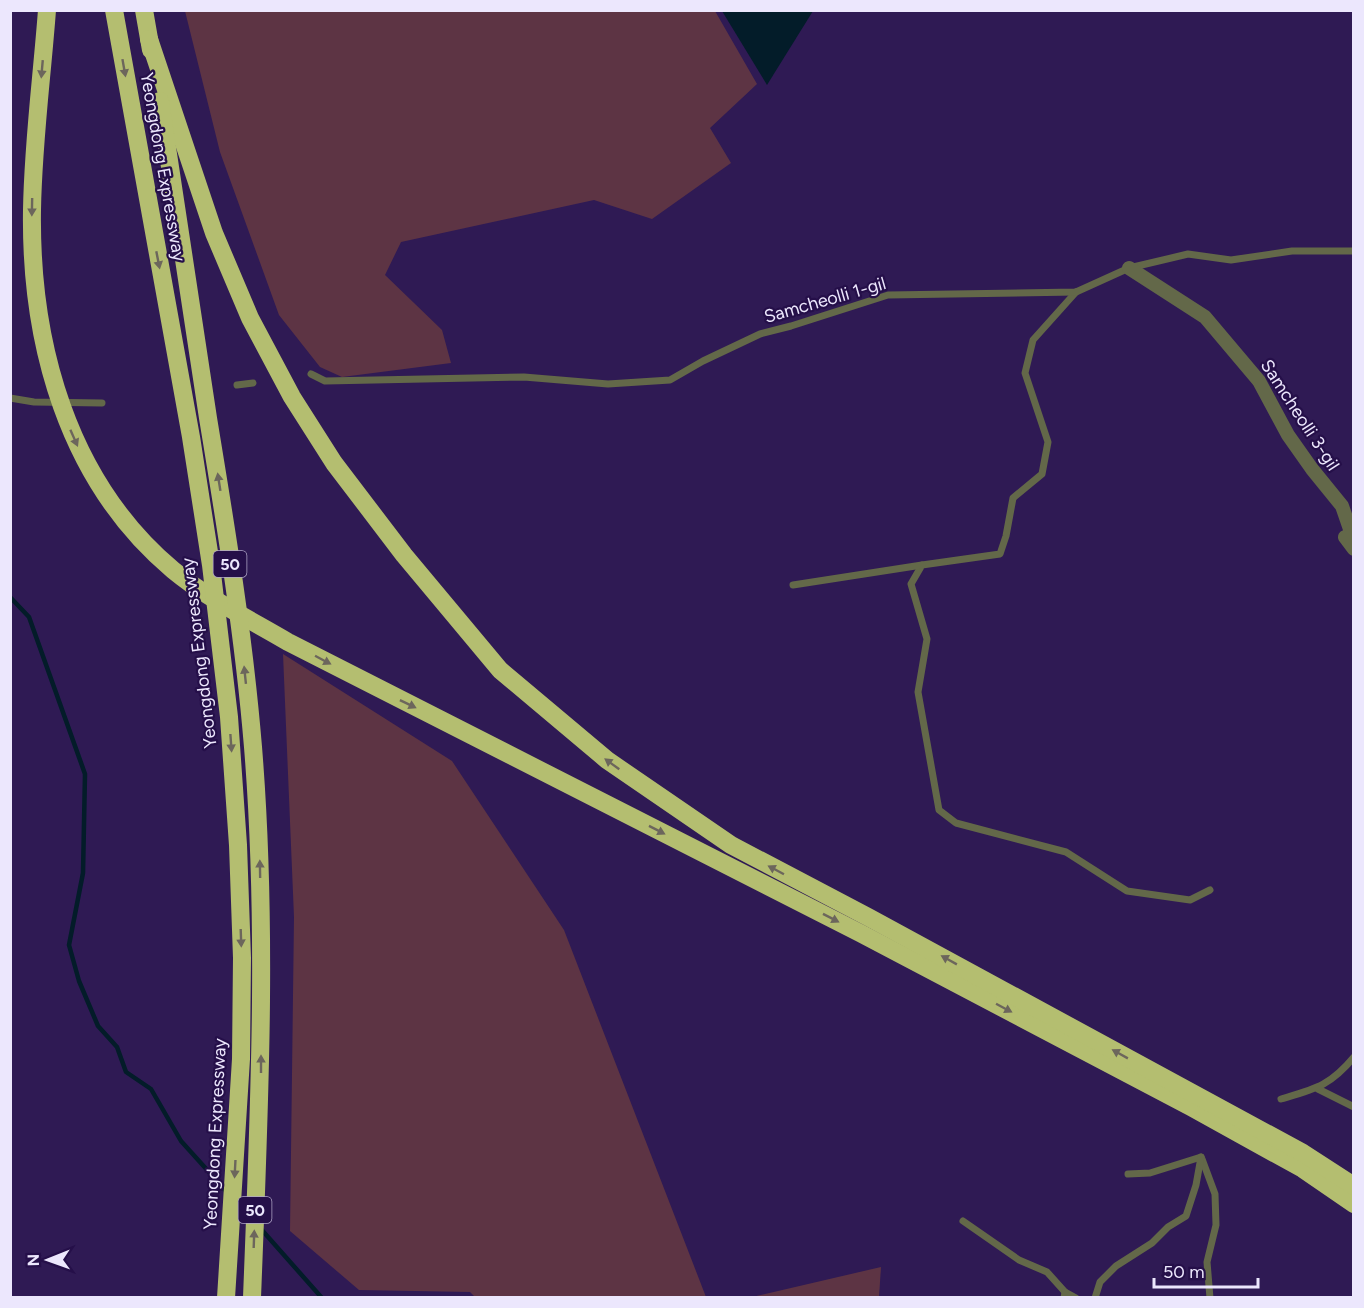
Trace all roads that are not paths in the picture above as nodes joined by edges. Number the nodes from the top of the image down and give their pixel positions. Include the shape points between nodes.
1 (47, 10) edge
2 (114, 10) edge
3 (144, 10) edge
4 (149, 39) junction
5 (1353, 251) edge
6 (1129, 268) junction
7 (1076, 292) junction
8 (311, 374) dead end
9 (253, 383) dead end
10 (237, 385) dead end
11 (10, 398) edge
12 (102, 403) dead end
13 (1353, 549) edge
14 (922, 565) junction
15 (793, 585) dead end
16 (1210, 890) dead end
17 (1353, 1057) edge
18 (1318, 1089) junction
19 (1281, 1099) dead end
20 (1353, 1107) edge
21 (1201, 1157) junction
22 (1128, 1174) dead end
23 (1353, 1186) edge
24 (1353, 1204) edge
25 (963, 1221) dead end
26 (227, 1289) edge
27 (1065, 1295) edge
28 (252, 1298) edge
29 (1076, 1298) edge
30 (1095, 1298) edge
31 (1210, 1298) edge

1 -> 24 highway via 32,189 37,310 43,345 65,417 89,468 137,536 191,584 288,642 860,933 1191,1107 1303,1169
2 -> 26 highway, Yeongdong Expressway / 50 via 191,437 229,717 242,958 241,1059
3 - 4 highway, Yeongdong Expressway / 50
23 -> 4 highway via 1293,1148 731,845 607,760 500,670 404,555 341,472 292,397 250,318 214,234
28 -> 4 highway, Yeongdong Expressway / 50 via 261,977 260,850 253,746 222,501
5 - 6 lane, Samcheolli 1-gil via 1292,251 1231,260 1188,254
6 - 7 lane, Samcheolli 1-gil
6 - 13 street, Samcheolli 3-gil via 1205,317 1259,381 1288,435 1342,506 1352,535 1345,537
7 - 8 lane, Samcheolli 1-gil via 888,295 760,334 670,380 608,384 524,377 325,381
7 - 14 lane via 1033,340 1025,373 1048,442 1042,474 1013,498 1000,554
9 - 10 lane
11 - 12 lane
14 - 15 lane
14 - 16 lane via 911,584 927,639 918,692 939,810 956,823 1066,852 1127,891 1190,900
17 - 18 lane via 1339,1075
18 - 19 lane
18 - 20 lane
21 - 22 lane via 1150,1173
21 - 30 lane via 1186,1216 1116,1266 1100,1281
21 - 31 lane via 1215,1194 1216,1225 1207,1262
25 - 27 lane via 1019,1260 1047,1272
27 - 29 lane

